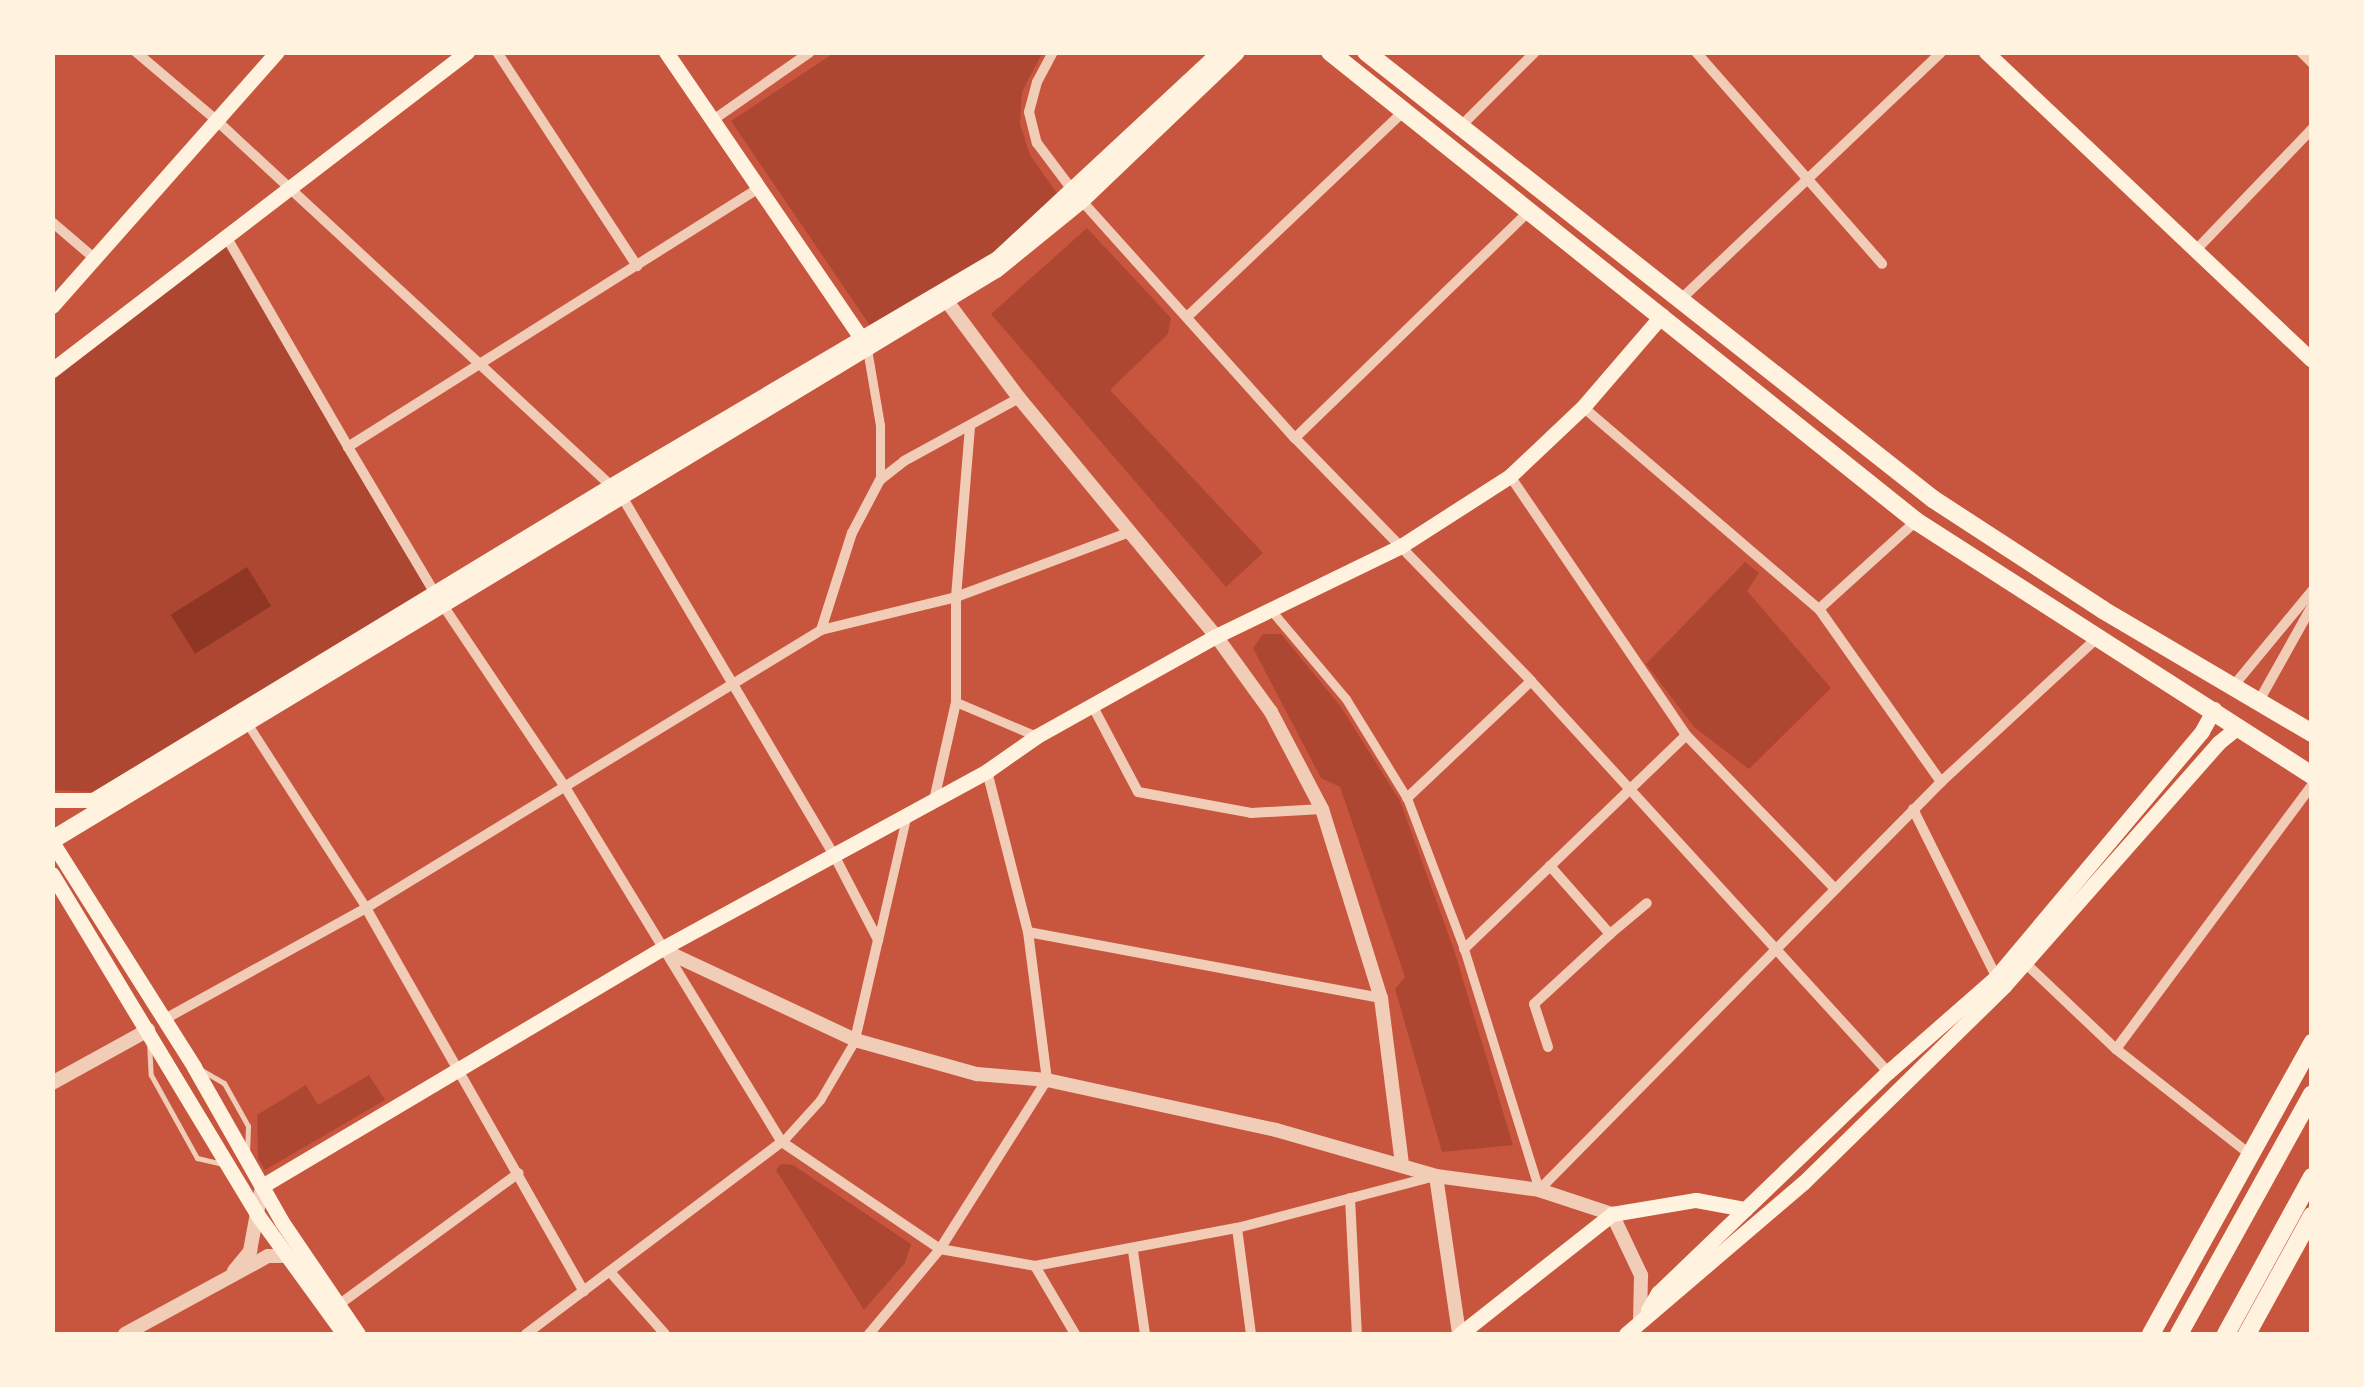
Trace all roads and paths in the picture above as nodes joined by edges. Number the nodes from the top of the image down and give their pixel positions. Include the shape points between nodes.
1 (136, 52) edge
2 (277, 52) edge
3 (466, 52) edge
4 (497, 52) edge
5 (666, 52) edge
6 (810, 52) edge
7 (1053, 52) edge
8 (1219, 52) edge
9 (1236, 52) edge
10 (1330, 52) edge
11 (1366, 52) edge
12 (1535, 52) edge
13 (1696, 52) edge
14 (1941, 52) edge
15 (1986, 52) edge
16 (2301, 52) edge
17 (2312, 63) edge
18 (1404, 111) junction
19 (216, 119) junction
20 (712, 120) junction
21 (1458, 128) junction
22 (2312, 129) edge
23 (1808, 177) junction
24 (759, 188) junction
25 (291, 189) junction
26 (1077, 195) junction
27 (1526, 214) junction
28 (52, 222) edge
29 (227, 238) junction
30 (2195, 251) junction
31 (94, 258) junction
32 (1882, 264) dead end
33 (636, 266) junction
34 (946, 300) junction
35 (1679, 301) junction
36 (52, 306) edge
37 (1662, 315) junction
38 (1188, 317) junction
39 (864, 341) junction
40 (2312, 360) edge
41 (480, 364) junction
42 (52, 370) edge
43 (1019, 398) junction
44 (1582, 406) junction
45 (970, 426) junction
46 (1295, 438) junction
47 (348, 446) junction
48 (1510, 476) junction
49 (880, 480) junction
50 (615, 490) junction
51 (1936, 500) junction
52 (1916, 520) junction
53 (1130, 532) junction
54 (1401, 546) junction
55 (2312, 591) edge
56 (438, 598) junction
57 (956, 598) junction
58 (2312, 606) edge
59 (1270, 609) junction
60 (1818, 609) junction
61 (821, 630) junction
62 (1216, 636) junction
63 (2096, 638) junction
64 (1531, 681) junction
65 (733, 683) junction
66 (2234, 684) junction
67 (2260, 698) junction
68 (956, 702) junction
69 (1092, 705) junction
70 (2214, 709) junction
71 (246, 723) junction
72 (2238, 727) junction
73 (2312, 733) edge
74 (1686, 735) junction
75 (1037, 736) junction
76 (987, 771) junction
77 (2312, 775) edge
78 (1941, 782) junction
79 (2312, 784) edge
80 (565, 787) junction
81 (1628, 791) junction
82 (1408, 798) junction
83 (52, 800) edge
84 (934, 800) junction
85 (1322, 809) junction
86 (1914, 810) junction
87 (907, 815) junction
88 (52, 841) edge
89 (834, 854) junction
90 (1550, 866) junction
91 (52, 874) edge
92 (1835, 889) junction
93 (1647, 904) dead end
94 (366, 908) junction
95 (1028, 932) junction
96 (1610, 934) junction
97 (878, 940) junction
98 (661, 948) junction
99 (1778, 948) junction
100 (1464, 949) junction
101 (2021, 958) junction
102 (1999, 982) junction
103 (1381, 998) junction
104 (165, 1018) junction
105 (148, 1030) junction
106 (855, 1040) junction
107 (2312, 1043) edge
108 (1548, 1047) dead end
109 (2116, 1049) junction
110 (459, 1068) junction
111 (1888, 1072) junction
112 (1048, 1080) junction
113 (52, 1083) edge
114 (2312, 1094) edge
115 (782, 1142) junction
116 (2248, 1153) junction
117 (1402, 1165) junction
118 (518, 1174) junction
119 (1436, 1176) junction
120 (2312, 1177) edge
121 (262, 1186) junction
122 (1539, 1190) junction
123 (1350, 1198) junction
124 (1746, 1210) junction
125 (1612, 1214) junction
126 (2312, 1216) edge
127 (259, 1217) junction
128 (1236, 1228) junction
129 (940, 1249) junction
130 (1133, 1251) junction
131 (285, 1256) junction
132 (1035, 1266) junction
133 (611, 1273) junction
134 (230, 1276) junction
135 (584, 1291) junction
136 (337, 1306) junction
137 (1640, 1322) junction
138 (539, 1331) edge
139 (875, 1332) edge
140 (125, 1334) edge
141 (344, 1334) edge
142 (358, 1334) edge
143 (526, 1334) edge
144 (664, 1334) edge
145 (1075, 1334) edge
146 (1145, 1334) edge
147 (1251, 1334) edge
148 (1357, 1334) edge
149 (1459, 1334) edge
150 (1626, 1334) edge
151 (2151, 1334) edge
152 (2179, 1334) edge
153 (2226, 1334) edge
154 (2248, 1334) edge

1 - 19 street
2 - 19 main road
3 - 25 main road
4 - 33 street
5 - 20 main road
6 - 20 street
7 - 26 street via 1030,112 1037,143
8 - 26 main road
9 - 26 main road
10 - 18 main road
11 - 21 main road
12 - 21 street
13 - 23 street
14 - 23 street
15 - 30 main road
16 - 17 street
18 - 27 main road
18 - 38 street
19 - 25 street
19 - 31 main road
20 - 24 main road
21 - 35 main road
22 - 30 street
23 - 32 street
23 - 35 street
24 - 33 street
24 - 39 main road
25 - 29 main road
25 - 41 street
26 - 34 main road via 996,269
26 - 38 street
26 - 39 main road via 996,259
27 - 37 main road
27 - 46 street
28 - 31 street
29 - 42 main road
29 - 47 street
30 - 40 main road
31 - 36 main road
33 - 41 street
34 - 39 main road
34 - 43 street
35 - 37 main road
35 - 51 main road via 1724,329
37 - 44 main road
37 - 52 main road
38 - 46 street
39 - 49 street via 880,426
39 - 50 main road
41 - 47 street
41 - 50 street
43 - 45 street
43 - 53 street
44 - 48 main road
44 - 60 street
45 - 49 street
45 - 57 street
46 - 54 street
47 - 56 street
48 - 54 main road
48 - 74 street
49 - 61 street via 852,533
50 - 56 main road
50 - 65 street
51 - 52 main road
51 - 66 main road via 2103,610
52 - 60 street
52 - 63 main road
53 - 57 street
53 - 62 street
54 - 59 main road
54 - 64 street
55 - 66 street
56 - 71 main road
56 - 80 street
56 - 83 main road via 93,800
57 - 61 street
57 - 68 street
58 - 67 street
59 - 62 main road
59 - 82 street via 1346,699
60 - 78 street
61 - 65 street
62 - 69 main road
62 - 85 street via 1271,712
63 - 70 main road
63 - 78 street
64 - 81 street
64 - 82 street
65 - 80 street
65 - 89 street
66 - 67 main road
66 - 70 main road
67 - 72 main road
67 - 73 main road
68 - 75 street
68 - 84 street
69 - 75 main road
69 - 85 street via 1138,792 1251,813
70 - 72 main road
70 - 101 main road
71 - 88 main road
71 - 94 street
72 - 77 main road
72 - 101 main road
74 - 81 street
74 - 92 street
75 - 76 main road
76 - 84 main road
76 - 95 street
78 - 86 street
79 - 109 street
80 - 94 street
80 - 98 street
81 - 90 street
81 - 99 street
82 - 100 street
84 - 87 main road
85 - 103 street
86 - 92 street
86 - 102 street
87 - 89 main road
87 - 97 street
88 - 104 main road
89 - 97 street
89 - 98 main road
90 - 96 street
90 - 100 street
91 - 105 main road
92 - 99 street
93 - 96 street
94 - 104 street
94 - 110 street
95 - 103 street
95 - 112 street
96 - 108 street via 1534,1004
97 - 106 street
98 - 106 street
98 - 110 main road
98 - 115 street
99 - 111 street
99 - 122 street
100 - 122 street
101 - 102 main road
101 - 109 street
102 - 111 main road
102 - 137 main road via 1804,1182
103 - 117 street
104 - 105 main road
104 - 121 main road
105 - 113 street
105 - 127 main road
106 - 112 street via 976,1074
106 - 115 street via 820,1100
107 - 116 main road
109 - 116 street
110 - 118 street
110 - 121 main road
111 - 124 main road
112 - 117 street
112 - 129 street
114 - 152 main road
115 - 129 street
115 - 133 street
116 - 151 main road
117 - 119 street
118 - 135 street
118 - 136 street
119 - 122 street
119 - 123 street
119 - 149 street
120 - 153 main road
121 - 127 street
121 - 136 main road
122 - 125 street
123 - 128 street
123 - 148 street
124 - 125 main road via 1696,1200
124 - 137 main road via 1658,1293
125 - 137 street via 1641,1275
125 - 149 main road
126 - 154 main road
127 - 131 main road
127 - 134 street via 250,1251
128 - 130 street
128 - 147 street
129 - 132 street
129 - 139 street
130 - 132 street
130 - 146 street
131 - 134 street via 268,1256
131 - 141 main road
132 - 145 street
133 - 135 street
133 - 144 street
134 - 140 street
135 - 138 street
136 - 142 main road
137 - 150 main road
138 - 143 street

